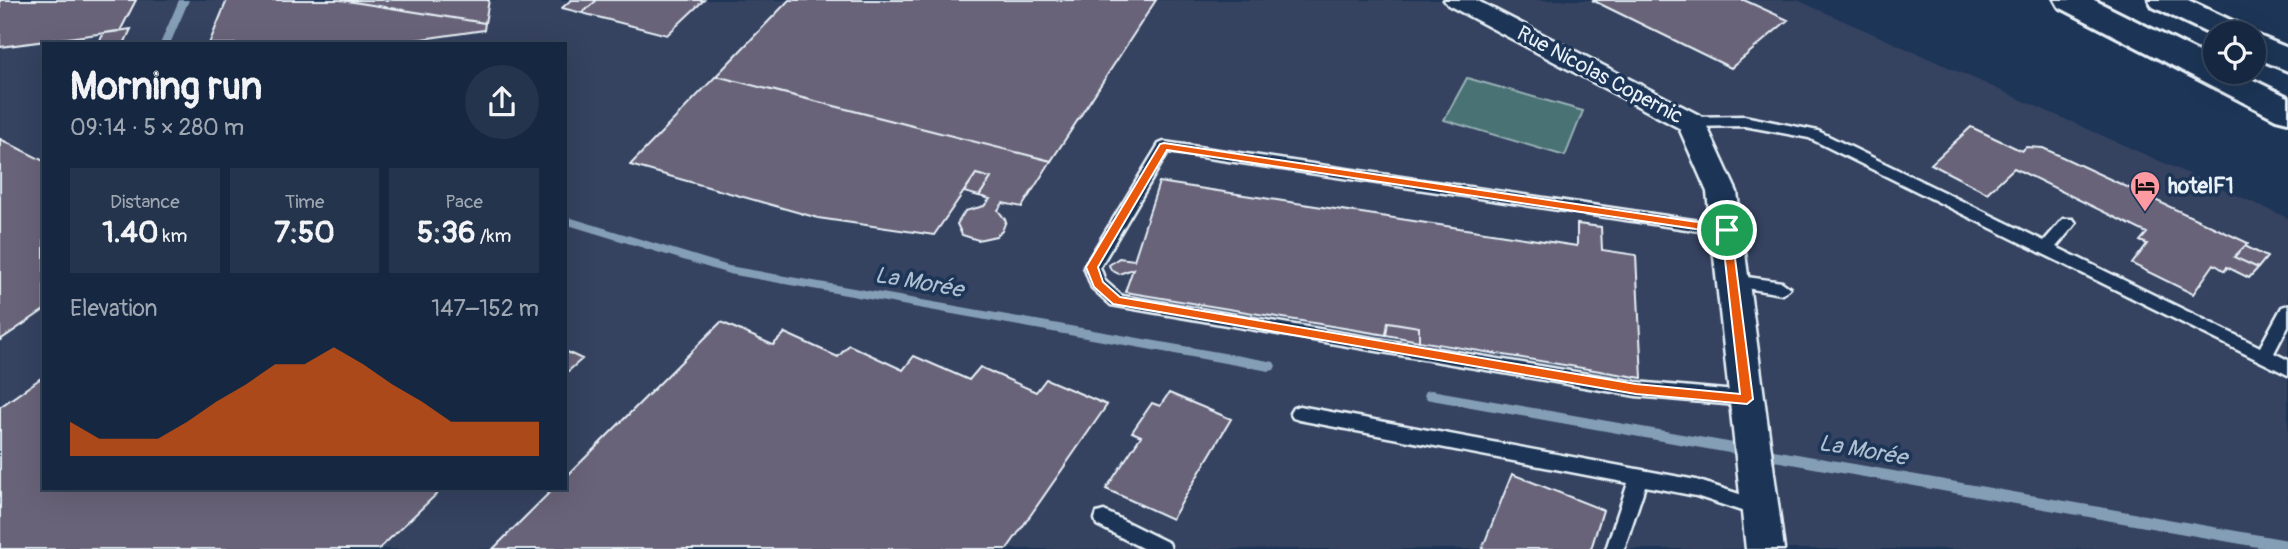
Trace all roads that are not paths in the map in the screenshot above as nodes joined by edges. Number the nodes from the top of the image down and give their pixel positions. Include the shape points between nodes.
1 (1457, 0) edge
2 (2070, 0) edge
3 (2165, 0) edge
4 (2194, 0) edge
5 (2208, 21) edge
6 (2219, 21) edge
7 (2266, 50) edge
8 (2288, 61) edge
9 (2288, 111) edge
10 (1691, 122) junction
11 (2068, 223) dead end
12 (1727, 230) junction
13 (2045, 250) junction
14 (1733, 281) junction
15 (1782, 288) dead end
16 (2288, 311) edge
17 (2264, 356) junction
18 (2288, 368) edge
19 (1748, 410) junction
20 (1300, 413) dead end
21 (1639, 477) junction
22 (1758, 493) junction
23 (1104, 519) dead end
24 (1162, 549) edge
25 (1615, 549) edge
26 (1765, 549) edge

1 - 10 street, Rue Nicolas Copernic
2 - 9 highway
3 - 5 highway
4 - 6 highway
7 - 8 highway
10 - 12 street, Rue Nicolas Copernic via 1722,191
10 - 13 lane via 1744,121 1813,134
11 - 13 lane
12 - 14 street, Rue Nicolas Copernic
12 - 19 lane via 1164,147 1092,267 1098,284 1117,301
13 - 17 lane
14 - 15 lane
14 - 19 street, Rue Nicolas Copernic
16 - 17 lane
17 - 18 lane
19 - 22 street, Rue Nicolas Copernic
20 - 21 lane
21 - 22 lane
21 - 25 lane
22 - 26 street, Rue Nicolas Copernic
23 - 24 lane

